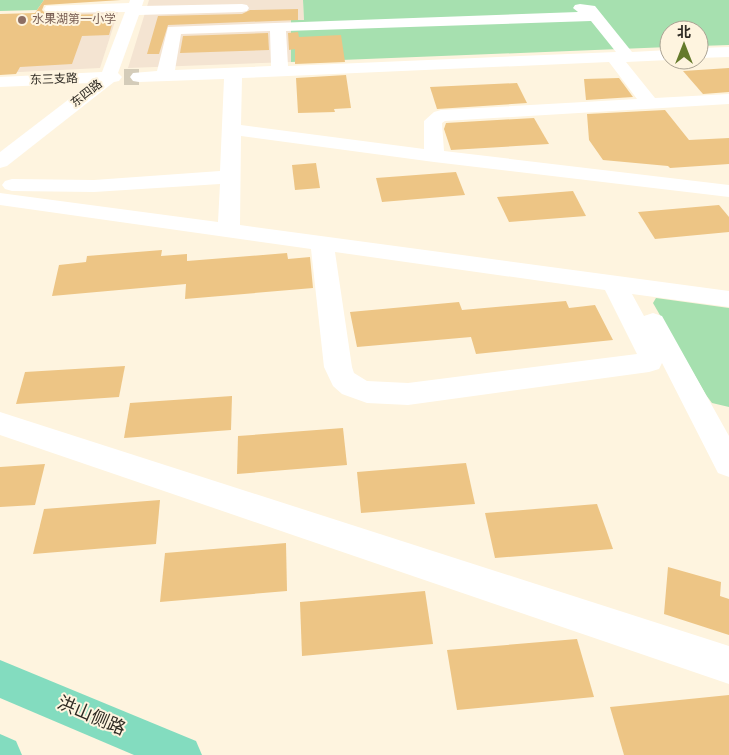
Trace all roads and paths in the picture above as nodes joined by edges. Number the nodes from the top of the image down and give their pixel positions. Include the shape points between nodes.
1 (546, 4) dead end
2 (162, 5) edge
3 (135, 6) edge
4 (242, 8) dead end
5 (51, 9) dead end
6 (596, 16) junction
7 (278, 26) junction
8 (729, 52) edge
9 (709, 53) edge
10 (659, 55) edge
11 (620, 57) junction
12 (280, 71) junction
13 (233, 74) junction
14 (165, 76) junction
15 (124, 77) junction
16 (0, 82) edge
17 (729, 99) edge
18 (650, 103) junction
19 (231, 129) junction
20 (434, 156) junction
21 (0, 162) edge
22 (230, 170) junction
23 (9, 190) edge
24 (729, 191) edge
25 (229, 231) junction
26 (322, 243) junction
27 (624, 285) junction
28 (729, 299) edge
29 (0, 423) edge
30 (718, 424) edge
31 (729, 464) edge
32 (729, 666) edge
33 (0, 679) edge
34 (182, 755) edge

1 - 6 street via 590,9
2 - 3 street
2 - 4 street
3 - 5 street
3 - 15 street, 东四路
6 - 7 street
6 - 11 street
7 - 12 street
7 - 14 street via 174,30
8 - 9 street
10 - 11 street, 东三支路
11 - 12 street, 东三支路
11 - 18 street
12 - 13 street, 东三支路
13 - 14 street, 东三支路
13 - 19 street
14 - 15 street, 东三支路
15 - 16 street, 东三支路
15 - 21 street, 东四路
17 - 18 street
18 - 20 street via 441,116 433,122
19 - 20 street
19 - 22 street
20 - 24 street
22 - 23 street via 94,186
22 - 25 street
23 - 25 street
25 - 26 street
26 - 27 street
26 - 27 street via 338,367 343,379 352,387 368,392 408,394 650,362 651,355
27 - 28 street
27 - 30 street
29 - 32 street
30 - 31 street
33 - 34 main road, 洪山侧路

